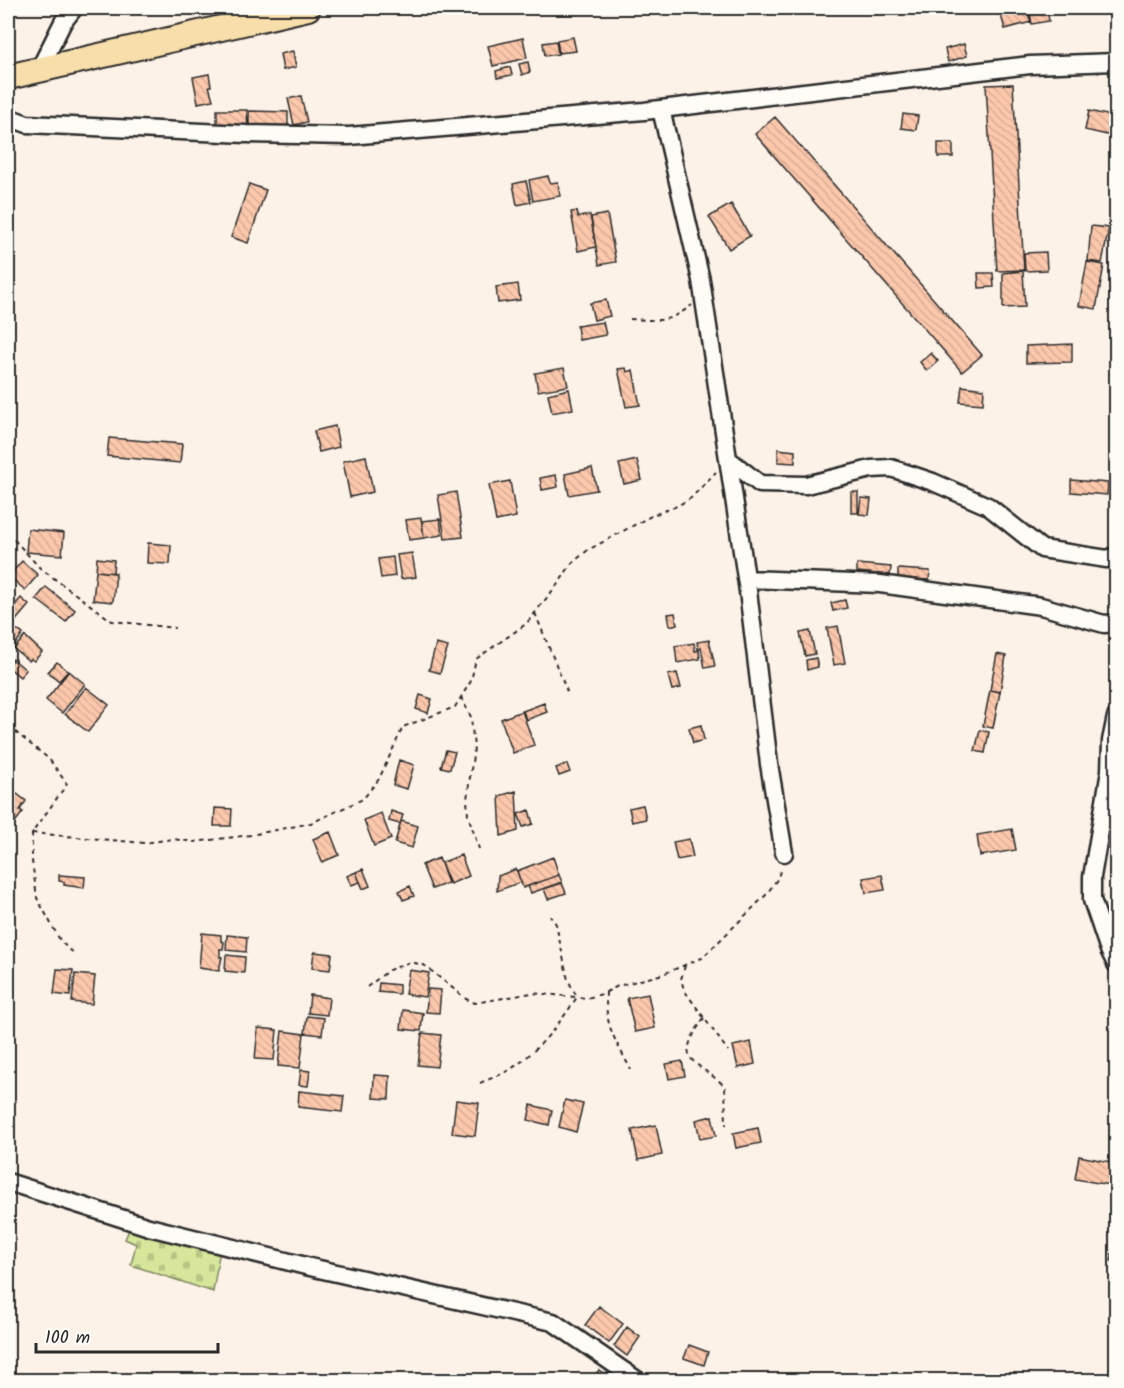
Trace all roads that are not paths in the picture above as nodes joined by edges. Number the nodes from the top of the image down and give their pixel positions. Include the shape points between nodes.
1 (74, 8) edge
2 (308, 8) edge
3 (1116, 62) edge
4 (39, 70) junction
5 (8, 76) edge
6 (661, 109) junction
7 (8, 117) edge
8 (728, 459) junction
9 (1116, 556) edge
10 (746, 579) junction
11 (1116, 623) edge
12 (1116, 717) edge
13 (784, 853) road end
14 (1116, 964) edge
15 (8, 1182) edge
16 (637, 1380) edge

1 - 4 street
2 - 4 highway
3 - 6 street via 1030,65
4 - 5 highway
6 - 7 street via 349,136 27,124
6 - 8 street via 703,292
8 - 9 street via 760,484 806,485 891,468 988,506 1042,549 1107,559
8 - 10 street
10 - 11 street via 880,584 1041,606 1104,624
10 - 13 street
12 - 14 street via 1092,900
15 - 16 street via 149,1227 553,1322

